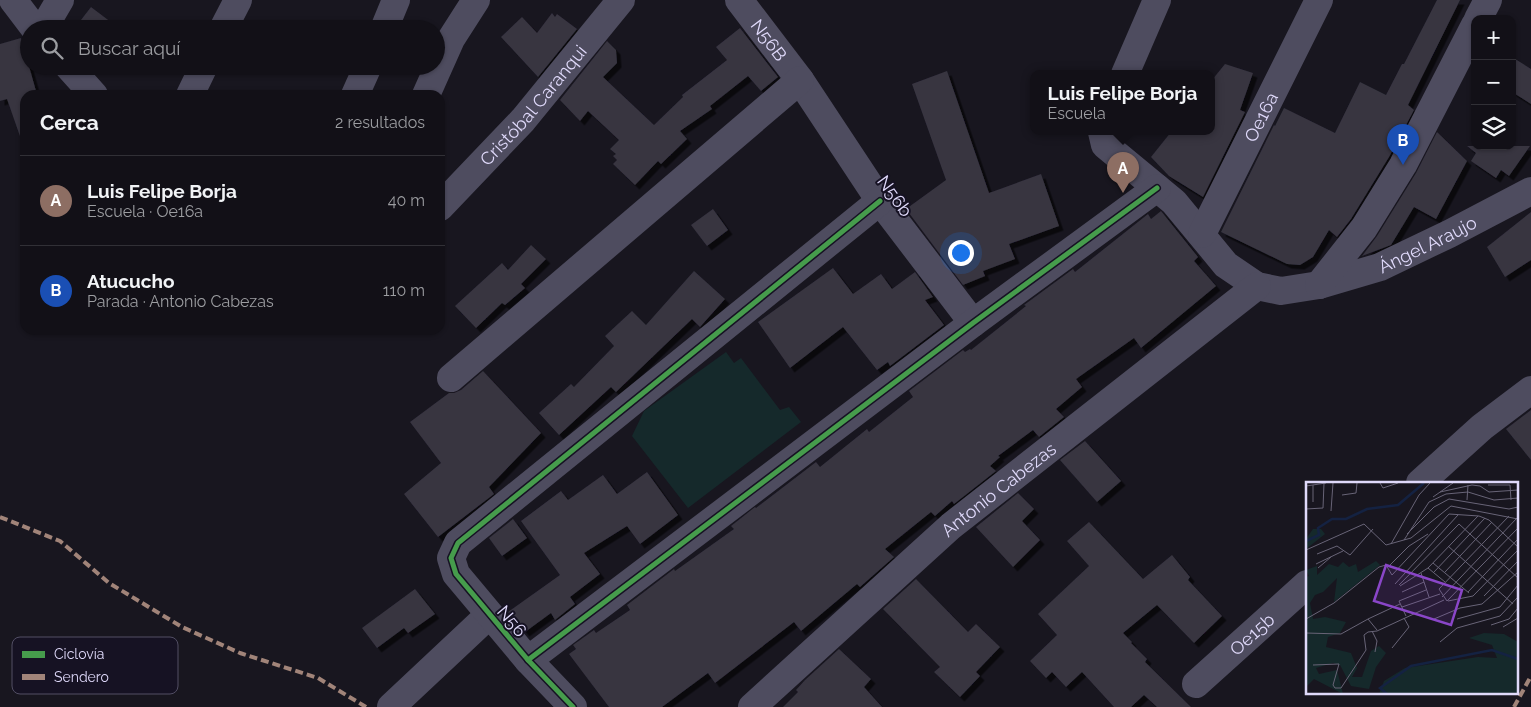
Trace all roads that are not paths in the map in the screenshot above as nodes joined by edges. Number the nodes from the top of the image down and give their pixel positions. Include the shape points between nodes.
1 (13, 0) edge
2 (60, 0) edge
3 (238, 0) edge
4 (396, 0) edge
5 (476, 0) edge
6 (621, 0) edge
7 (738, 0) edge
8 (1158, 0) edge
9 (1319, 0) edge
10 (1488, 0) edge
11 (1480, 15) edge
12 (28, 20) edge
13 (49, 20) edge
14 (228, 20) edge
15 (388, 20) edge
16 (1471, 34) edge
17 (445, 52) edge
18 (1126, 70) edge
19 (76, 75) edge
20 (200, 75) edge
21 (364, 75) edge
22 (435, 75) edge
23 (800, 80) junction
24 (90, 90) edge
25 (192, 90) edge
26 (357, 90) edge
27 (428, 90) edge
28 (1103, 138) edge
29 (1157, 188) junction
30 (1531, 191) edge
31 (880, 201) junction
32 (445, 202) edge
33 (1202, 234) junction
34 (1319, 285) junction
35 (1257, 286) junction
36 (973, 323) junction
37 (451, 378) dead end
38 (1531, 390) edge
39 (1421, 482) edge
40 (1306, 585) edge
41 (489, 615) junction
42 (528, 660) junction
43 (1196, 684) dead end
44 (391, 707) edge
45 (574, 707) edge
46 (752, 707) edge

1 - 12 street
2 - 13 street
3 - 14 street
4 - 15 street
5 - 17 street
6 - 32 street, Cristóbal Caranqui via 523,120
7 - 23 street, N56B
8 - 18 street
9 - 33 street, Oe16a
10 - 11 street
16 - 34 street via 1403,165 1364,228
19 - 24 street
20 - 25 street
21 - 26 street
22 - 27 street
23 - 31 street, N56b
23 - 37 street
28 - 29 street
29 - 33 street
29 - 36 street
30 - 34 street, Ángel Araujo via 1380,267
31 - 36 street, N56b
31 - 41 street, N56 via 458,543 451,558 456,574
33 - 35 street via 1226,265
34 - 35 street via 1281,291
35 - 46 street, Antonio Cabezas via 952,526
36 - 42 street
38 - 39 street via 1482,427
40 - 43 street, Oe15b
41 - 42 street, N56
41 - 44 street
42 - 45 street, N56

